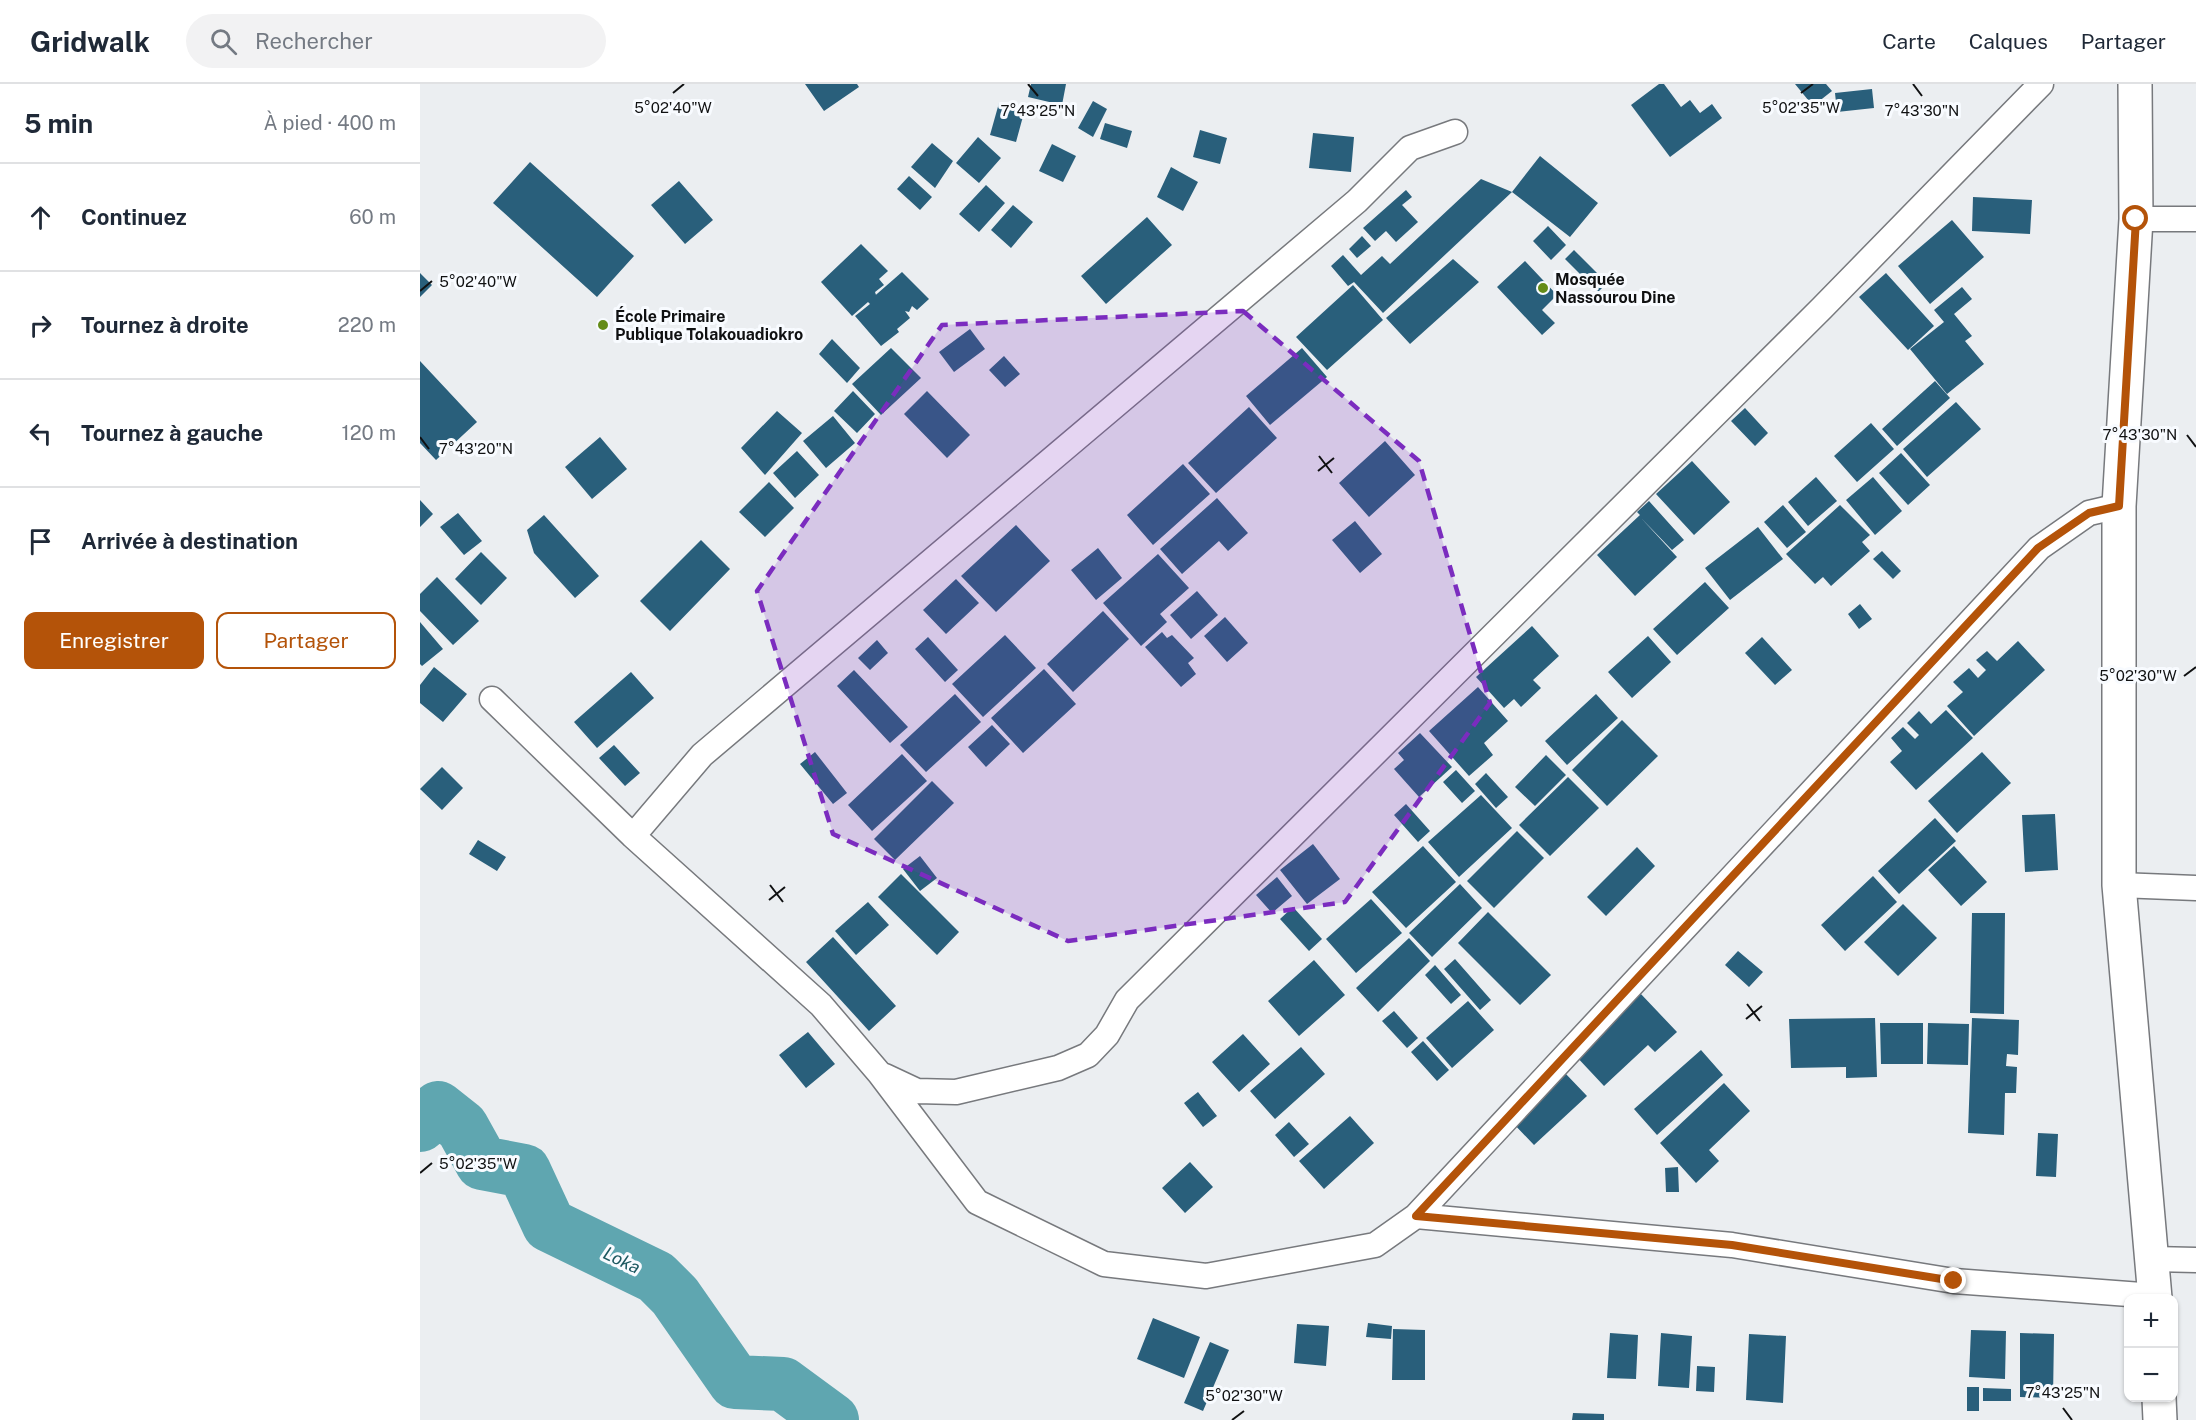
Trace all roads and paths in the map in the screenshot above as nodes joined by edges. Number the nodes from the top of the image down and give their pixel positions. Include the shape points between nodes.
1 (2041, 84) edge
2 (2135, 84) edge
3 (1455, 132) dead end
4 (2136, 219) junction
5 (2196, 219) edge
6 (2119, 506) junction
7 (492, 699) dead end
8 (633, 836) junction
9 (2119, 885) junction
10 (2196, 888) edge
11 (880, 1074) junction
12 (1416, 1216) junction
13 (2153, 1259) junction
14 (2196, 1260) edge
15 (2155, 1294) edge
16 (2124, 1295) edge
17 (2159, 1402) edge
18 (2160, 1420) edge

1 - 11 street via 1822,308 1126,1000 1107,1035 1088,1054 1058,1068 956,1092 917,1091
2 - 4 street
3 - 8 street via 1410,148 1357,201 702,755
4 - 5 street
4 - 6 street
6 - 9 street
6 - 12 street via 2089,513 2038,548
7 - 8 street
8 - 11 street via 821,1005
9 - 10 street
9 - 13 street
11 - 12 street via 977,1202 1104,1264 1206,1276 1375,1245
12 - 16 street via 1732,1245 1954,1281
13 - 14 street
13 - 15 street
17 - 18 street

